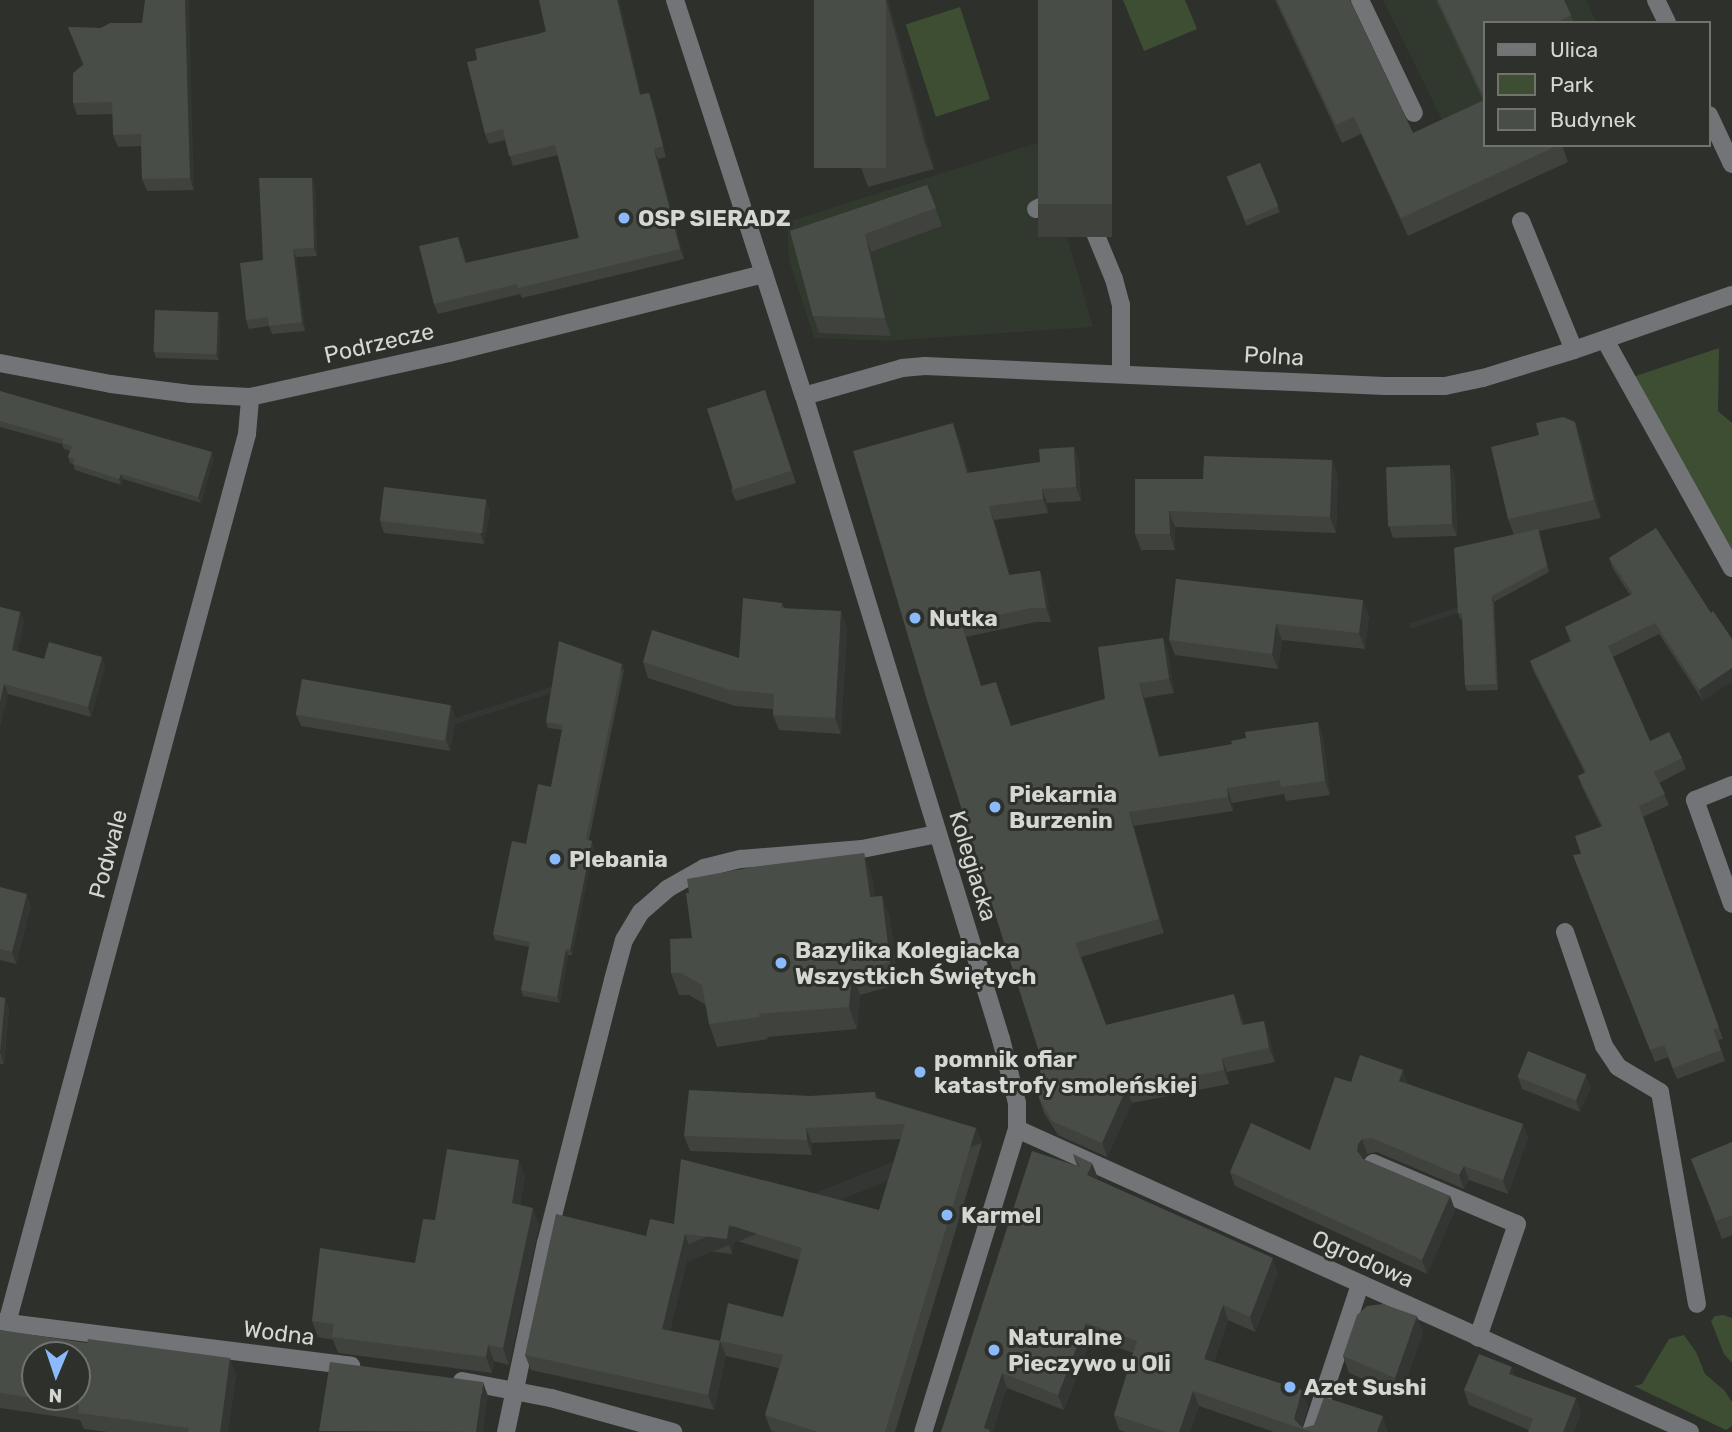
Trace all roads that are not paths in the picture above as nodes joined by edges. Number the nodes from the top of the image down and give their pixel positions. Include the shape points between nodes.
1 (675, 0) edge
2 (1360, 0) edge
3 (1657, 0) edge
4 (1666, 21) edge
5 (1414, 113) dead end
6 (1711, 119) edge
7 (1732, 164) edge
8 (1035, 209) dead end
9 (1521, 221) dead end
10 (764, 274) junction
11 (1732, 295) edge
12 (1605, 340) junction
13 (1574, 350) junction
14 (0, 363) edge
15 (1121, 372) junction
16 (804, 396) junction
17 (250, 397) junction
18 (1732, 568) edge
19 (1732, 785) edge
20 (937, 834) junction
21 (1732, 904) edge
22 (1565, 932) dead end
23 (1017, 1129) junction
24 (1373, 1163) edge
25 (1360, 1285) junction
26 (1698, 1304) dead end
27 (4, 1323) edge
28 (1478, 1337) junction
29 (366, 1368) edge
30 (448, 1379) edge
31 (514, 1389) junction
32 (506, 1432) edge
33 (673, 1432) edge
34 (923, 1432) edge
35 (1311, 1432) edge
36 (1690, 1432) edge

1 - 10 street, Kolegiacka
2 - 5 street
3 - 4 street
6 - 7 street
8 - 15 street via 1077,189 1121,305
9 - 13 street
10 - 16 street, Kolegiacka
10 - 17 street, Podrzecze via 449,353
11 - 12 street, Polna
12 - 13 street, Polna
12 - 18 street
13 - 15 street, Polna via 1445,386
14 - 17 street, Podrzecze via 124,386
15 - 16 street, Polna via 925,366 902,368
16 - 20 street, Kolegiacka
17 - 27 street, Podwale via 247,433
19 - 21 street via 1695,800
20 - 23 street, Kolegiacka via 1013,1082
20 - 31 street via 862,849 741,859 704,868 667,889 641,912 624,940 613,980
22 - 26 street via 1604,1046 1618,1068 1660,1092
23 - 25 street, Ogrodowa
23 - 34 street, Kolegiacka
24 - 28 street via 1517,1224
25 - 28 street, Ogrodowa
25 - 35 street
27 - 29 street, Wodna
28 - 36 street, Ogrodowa
30 - 31 street
31 - 32 street
31 - 33 street

